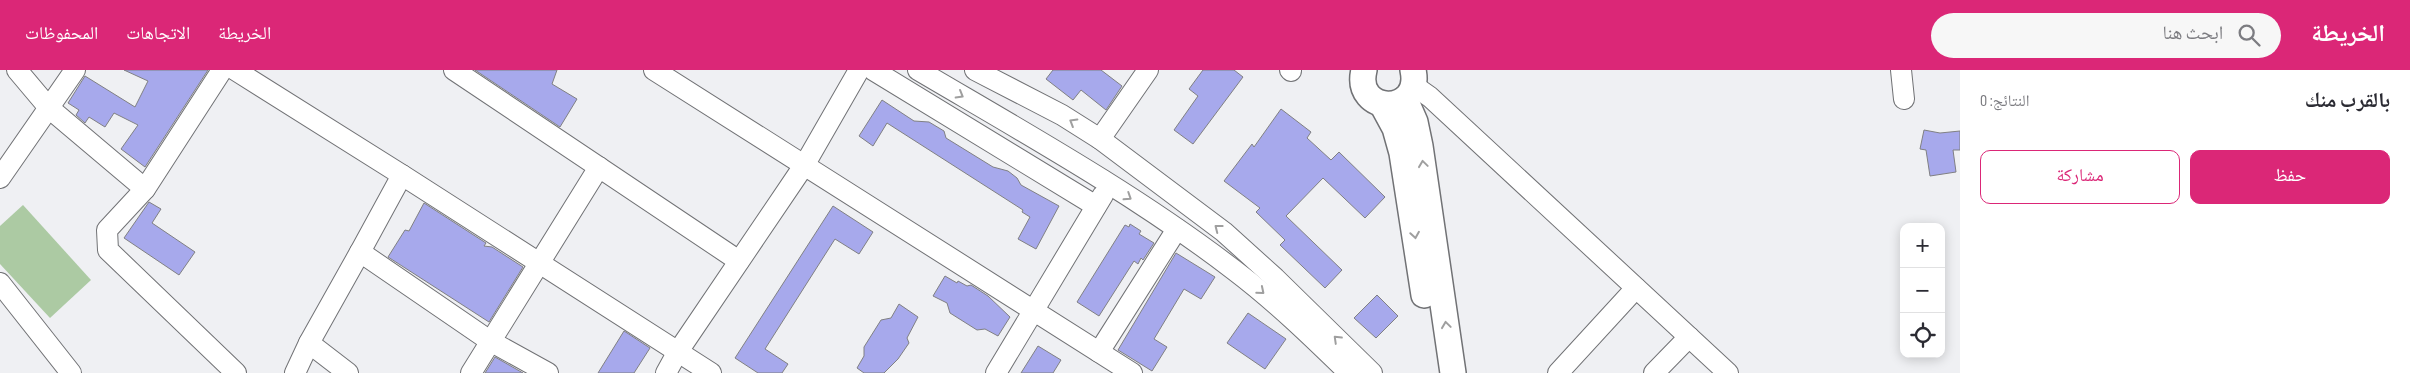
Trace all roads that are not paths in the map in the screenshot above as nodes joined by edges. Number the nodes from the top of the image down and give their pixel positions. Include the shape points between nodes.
1 (17, 70) edge
2 (75, 70) edge
3 (222, 70) edge
4 (235, 70) edge
5 (454, 70) edge
6 (654, 70) edge
7 (859, 70) edge
8 (873, 70) edge
9 (918, 70) edge
10 (975, 70) edge
11 (1901, 70) edge
12 (1141, 73) edge
13 (1360, 74) edge
14 (1403, 90) edge
15 (1904, 99) dead end
16 (49, 108) junction
17 (1100, 138) junction
18 (805, 164) junction
19 (599, 167) junction
20 (402, 175) junction
21 (0, 178) edge
22 (1109, 185) junction
23 (146, 189) junction
24 (1096, 206) junction
25 (1177, 229) junction
26 (360, 252) junction
27 (739, 262) junction
28 (540, 263) junction
29 (0, 283) edge
30 (1636, 288) junction
31 (1035, 310) junction
32 (1689, 337) junction
33 (490, 341) junction
34 (309, 343) junction
35 (677, 353) junction
36 (1106, 362) edge
37 (67, 372) edge
38 (236, 373) edge
39 (295, 373) edge
40 (348, 373) edge
41 (471, 373) edge
42 (548, 373) edge
43 (666, 373) edge
44 (711, 373) edge
45 (996, 373) edge
46 (1132, 373) edge
47 (1349, 373) edge
48 (1372, 373) edge
49 (1436, 373) edge
50 (1453, 373) edge
51 (1558, 373) edge
52 (1654, 373) edge
53 (1728, 373) edge

1 - 16 street
2 - 16 street
3 - 23 street
4 - 20 street
5 - 19 street
6 - 18 street
7 - 18 street
8 - 24 street
9 -> 22 street
17 -> 10 street
11 - 15 street
12 - 17 street
13 - 14 main road via 1369,96
14 - 30 street via 1430,97
14 -> 49 main road via 1395,128 1402,153
50 -> 14 main road via 1420,146
16 - 21 street
16 - 23 street
48 -> 17 street via 1224,232
18 - 27 street
18 - 31 street
19 - 27 street
19 - 28 street
20 - 26 street
20 - 28 street
22 - 24 street
22 -> 25 street
23 - 38 street via 107,230 108,250
24 - 31 street
25 - 36 street
25 -> 47 street via 1261,292
26 - 33 street
26 - 34 street
27 - 35 street
28 - 33 street
28 - 35 street
29 - 37 street
30 - 32 street
30 - 51 street
31 - 36 street
31 - 45 street
32 - 52 street
32 - 53 street
33 - 41 street
33 - 42 street
34 - 39 street
34 - 40 street
35 - 43 street
35 - 44 street
36 - 46 street

